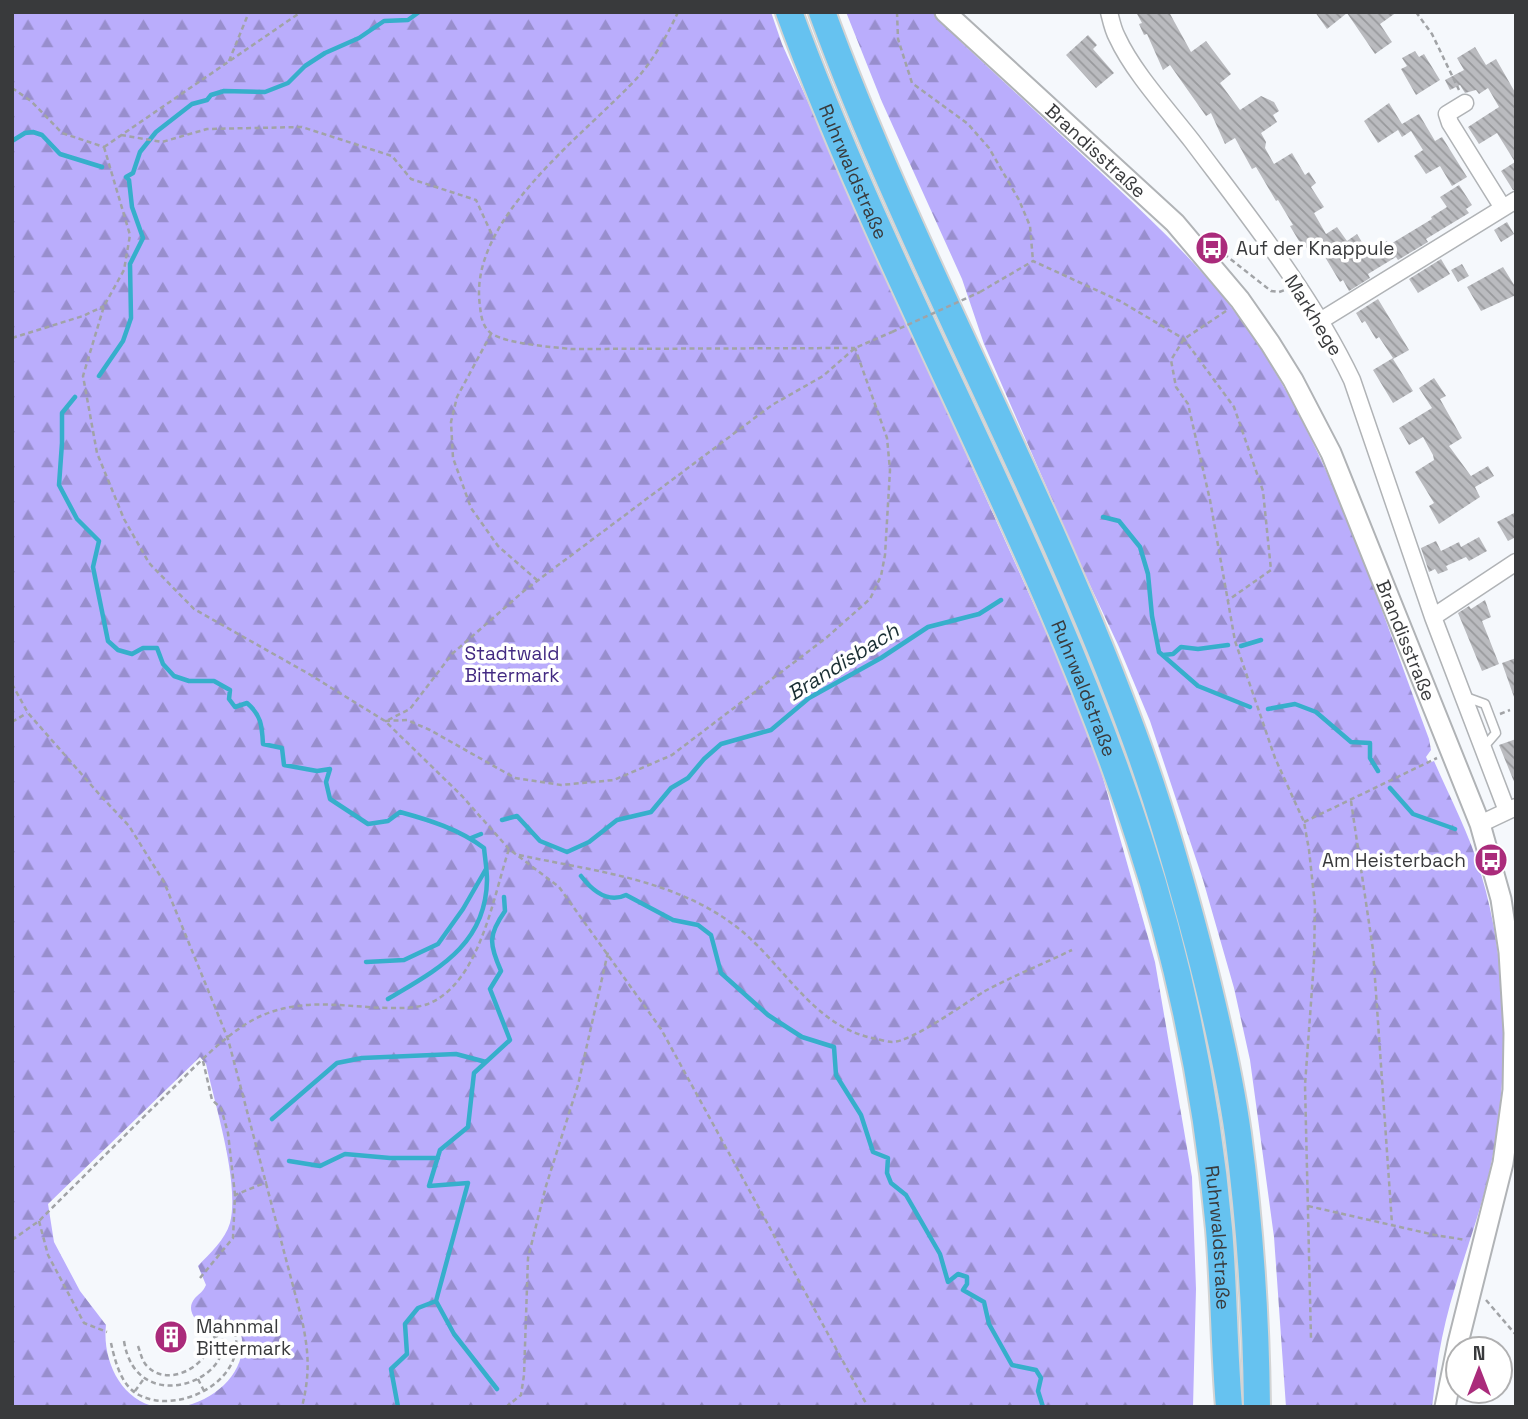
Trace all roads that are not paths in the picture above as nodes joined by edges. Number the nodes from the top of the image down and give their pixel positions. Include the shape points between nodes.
1 (789, 12) edge
2 (822, 12) edge
3 (945, 12) edge
4 (1109, 12) edge
5 (1465, 103) road end
6 (1508, 205) edge
7 (1516, 221) edge
8 (1320, 321) junction
9 (1516, 562) edge
10 (1433, 617) junction
11 (1512, 809) edge
12 (1480, 824) junction
13 (1514, 1114) edge
14 (1256, 1352) junction
15 (1226, 1374) junction
16 (1219, 1407) edge
17 (1229, 1407) edge
18 (1257, 1407) edge
19 (1266, 1407) edge
20 (1445, 1407) edge

1 - 15 highway, Ruhrwaldstraße via 850,164 1060,623 1140,839 1172,953 1201,1095 1219,1228
2 - 14 highway via 879,157 1093,631 1157,802 1207,983 1230,1090 1247,1207
3 - 12 street, Brandisstraße via 1175,223 1270,343 1316,422 1356,511
4 - 8 street, Markhege via 1117,38 1142,75
5 - 6 street via 1447,114 1450,124
6 - 7 street
6 - 8 street
8 - 10 street, Markhege via 1352,380
9 - 10 street
10 - 11 street, Markhege via 1483,748
11 - 12 street
12 - 13 street, Brandisstraße via 1510,952
13 - 20 street, Brandisstraße
14 - 18 highway
14 - 19 highway
15 - 16 highway
15 - 17 highway, Ruhrwaldstraße

